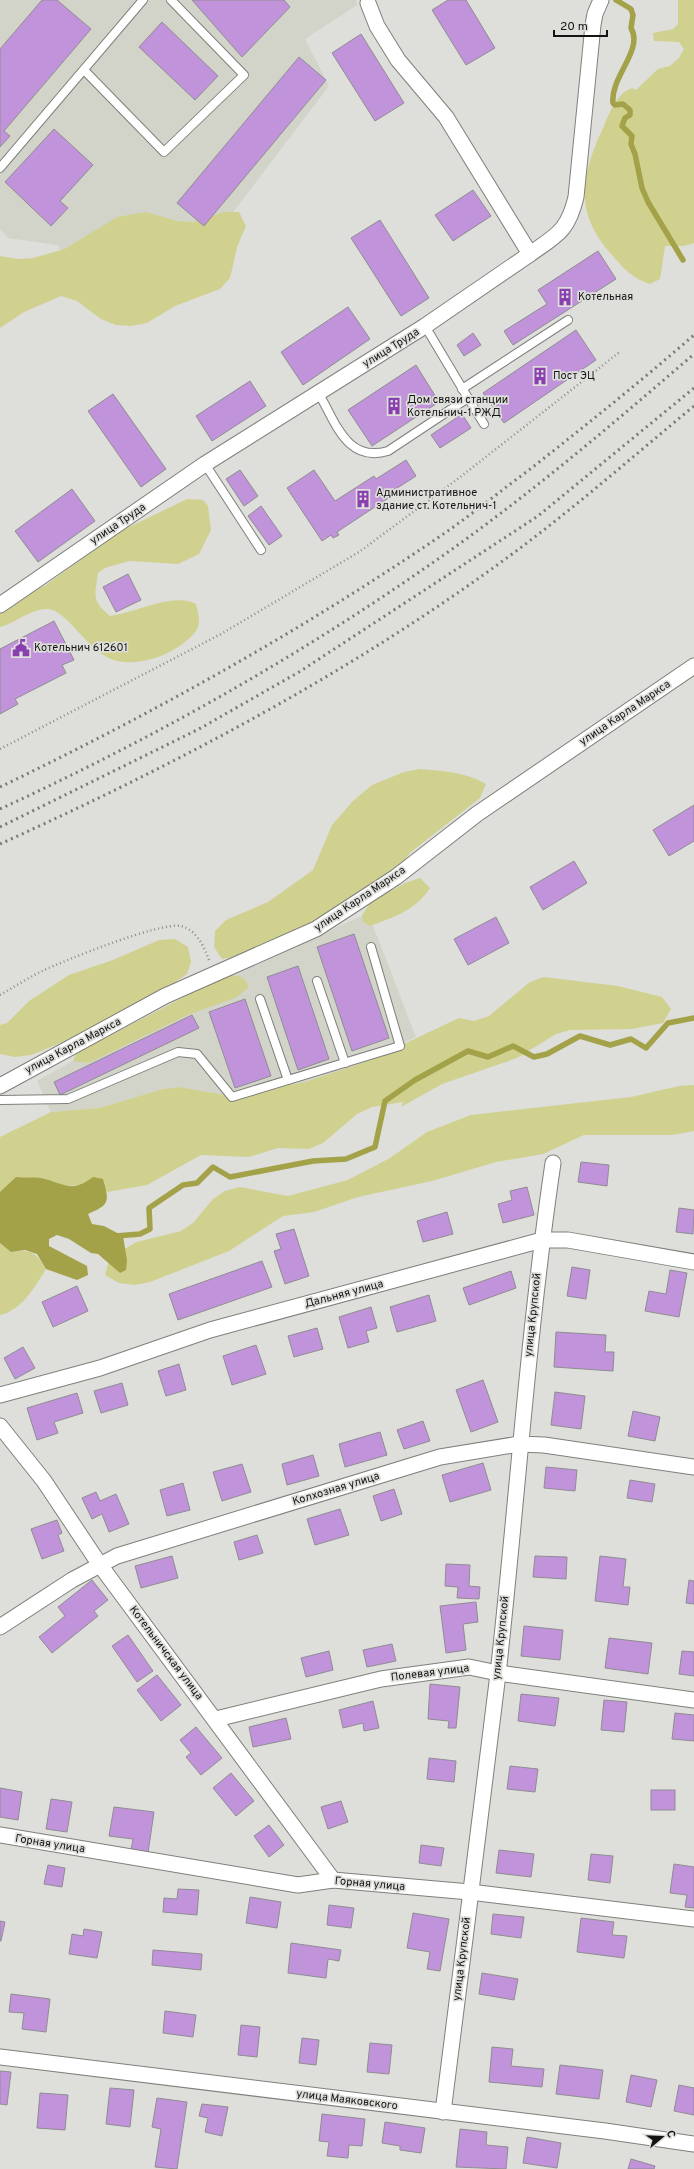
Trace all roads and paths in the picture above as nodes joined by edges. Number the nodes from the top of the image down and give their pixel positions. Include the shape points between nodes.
1 (143, 0) edge
2 (171, 0) edge
3 (601, 0) edge
4 (368, 2) edge
5 (84, 70) junction
6 (0, 168) edge
7 (530, 254) junction
8 (568, 320) dead end
9 (425, 326) junction
10 (621, 351) dead end
11 (462, 389) junction
12 (319, 394) junction
13 (468, 398) junction
14 (484, 424) dead end
15 (205, 464) junction
16 (261, 550) dead end
17 (0, 605) edge
18 (694, 666) edge
19 (0, 749) edge
20 (371, 947) dead end
21 (215, 973) junction
22 (317, 981) dead end
23 (0, 996) edge
24 (260, 999) dead end
25 (345, 1063) junction
26 (288, 1080) junction
27 (0, 1086) edge
28 (0, 1100) edge
29 (553, 1162) dead end
30 (542, 1240) junction
31 (694, 1262) edge
32 (0, 1395) edge
33 (0, 1426) edge
34 (519, 1444) junction
35 (694, 1467) edge
36 (100, 1564) junction
37 (0, 1627) edge
38 (498, 1673) junction
39 (694, 1700) edge
40 (216, 1719) junction
41 (0, 1835) edge
42 (334, 1880) junction
43 (470, 1892) junction
44 (694, 1919) edge
45 (0, 2057) edge
46 (443, 2112) junction
47 (694, 2144) edge

1 - 5 lane
2 - 5 lane via 244,75 164,152
3 - 7 street, улица Труда via 592,24 576,197 572,216 560,232
4 - 7 street via 378,26 398,60 446,117
5 - 6 lane
7 - 9 street, улица Труда
8 - 11 lane
9 - 11 lane
9 - 12 street, улица Труда
10 - 19 path via 460,478 358,552 221,634
11 - 13 lane
12 - 13 lane via 350,445 366,453 378,454 388,451
12 - 15 street, улица Труда
13 - 14 lane
15 - 16 lane
15 - 17 street, улица Труда
18 - 21 street, улица Карла Маркса via 477,814 396,877 316,929
20 - 25 lane via 400,1046
21 - 23 path via 200,939 182,926 163,927 42,971
21 - 27 street, улица Карла Маркса via 165,996
22 - 25 lane
24 - 26 lane
25 - 26 lane
26 - 28 lane via 232,1097 197,1054 178,1052 68,1099
29 - 30 street, улица Крупской
30 - 31 street, Дальняя улица via 568,1240
30 - 32 street, Дальняя улица via 210,1330 100,1368
30 - 34 street, улица Крупской
33 - 36 street, Котельничская улица via 44,1481
34 - 35 street, Колхозная улица via 544,1445
34 - 36 street, Колхозная улица via 440,1457 237,1518 117,1556
34 - 38 street, улица Крупской
36 - 37 street, Колхозная улица
36 - 40 street, Котельничская улица
38 - 39 street, Полевая улица
38 - 40 street, Полевая улица via 469,1666 381,1679
38 - 43 street, улица Крупской
40 - 42 street, Котельничская улица
41 - 42 street, Горная улица via 298,1885
42 - 43 street, Горная улица
43 - 44 street, Горная улица
43 - 46 street, улица Крупской
45 - 46 street, улица Маяковского
46 - 47 street, улица Маяковского

